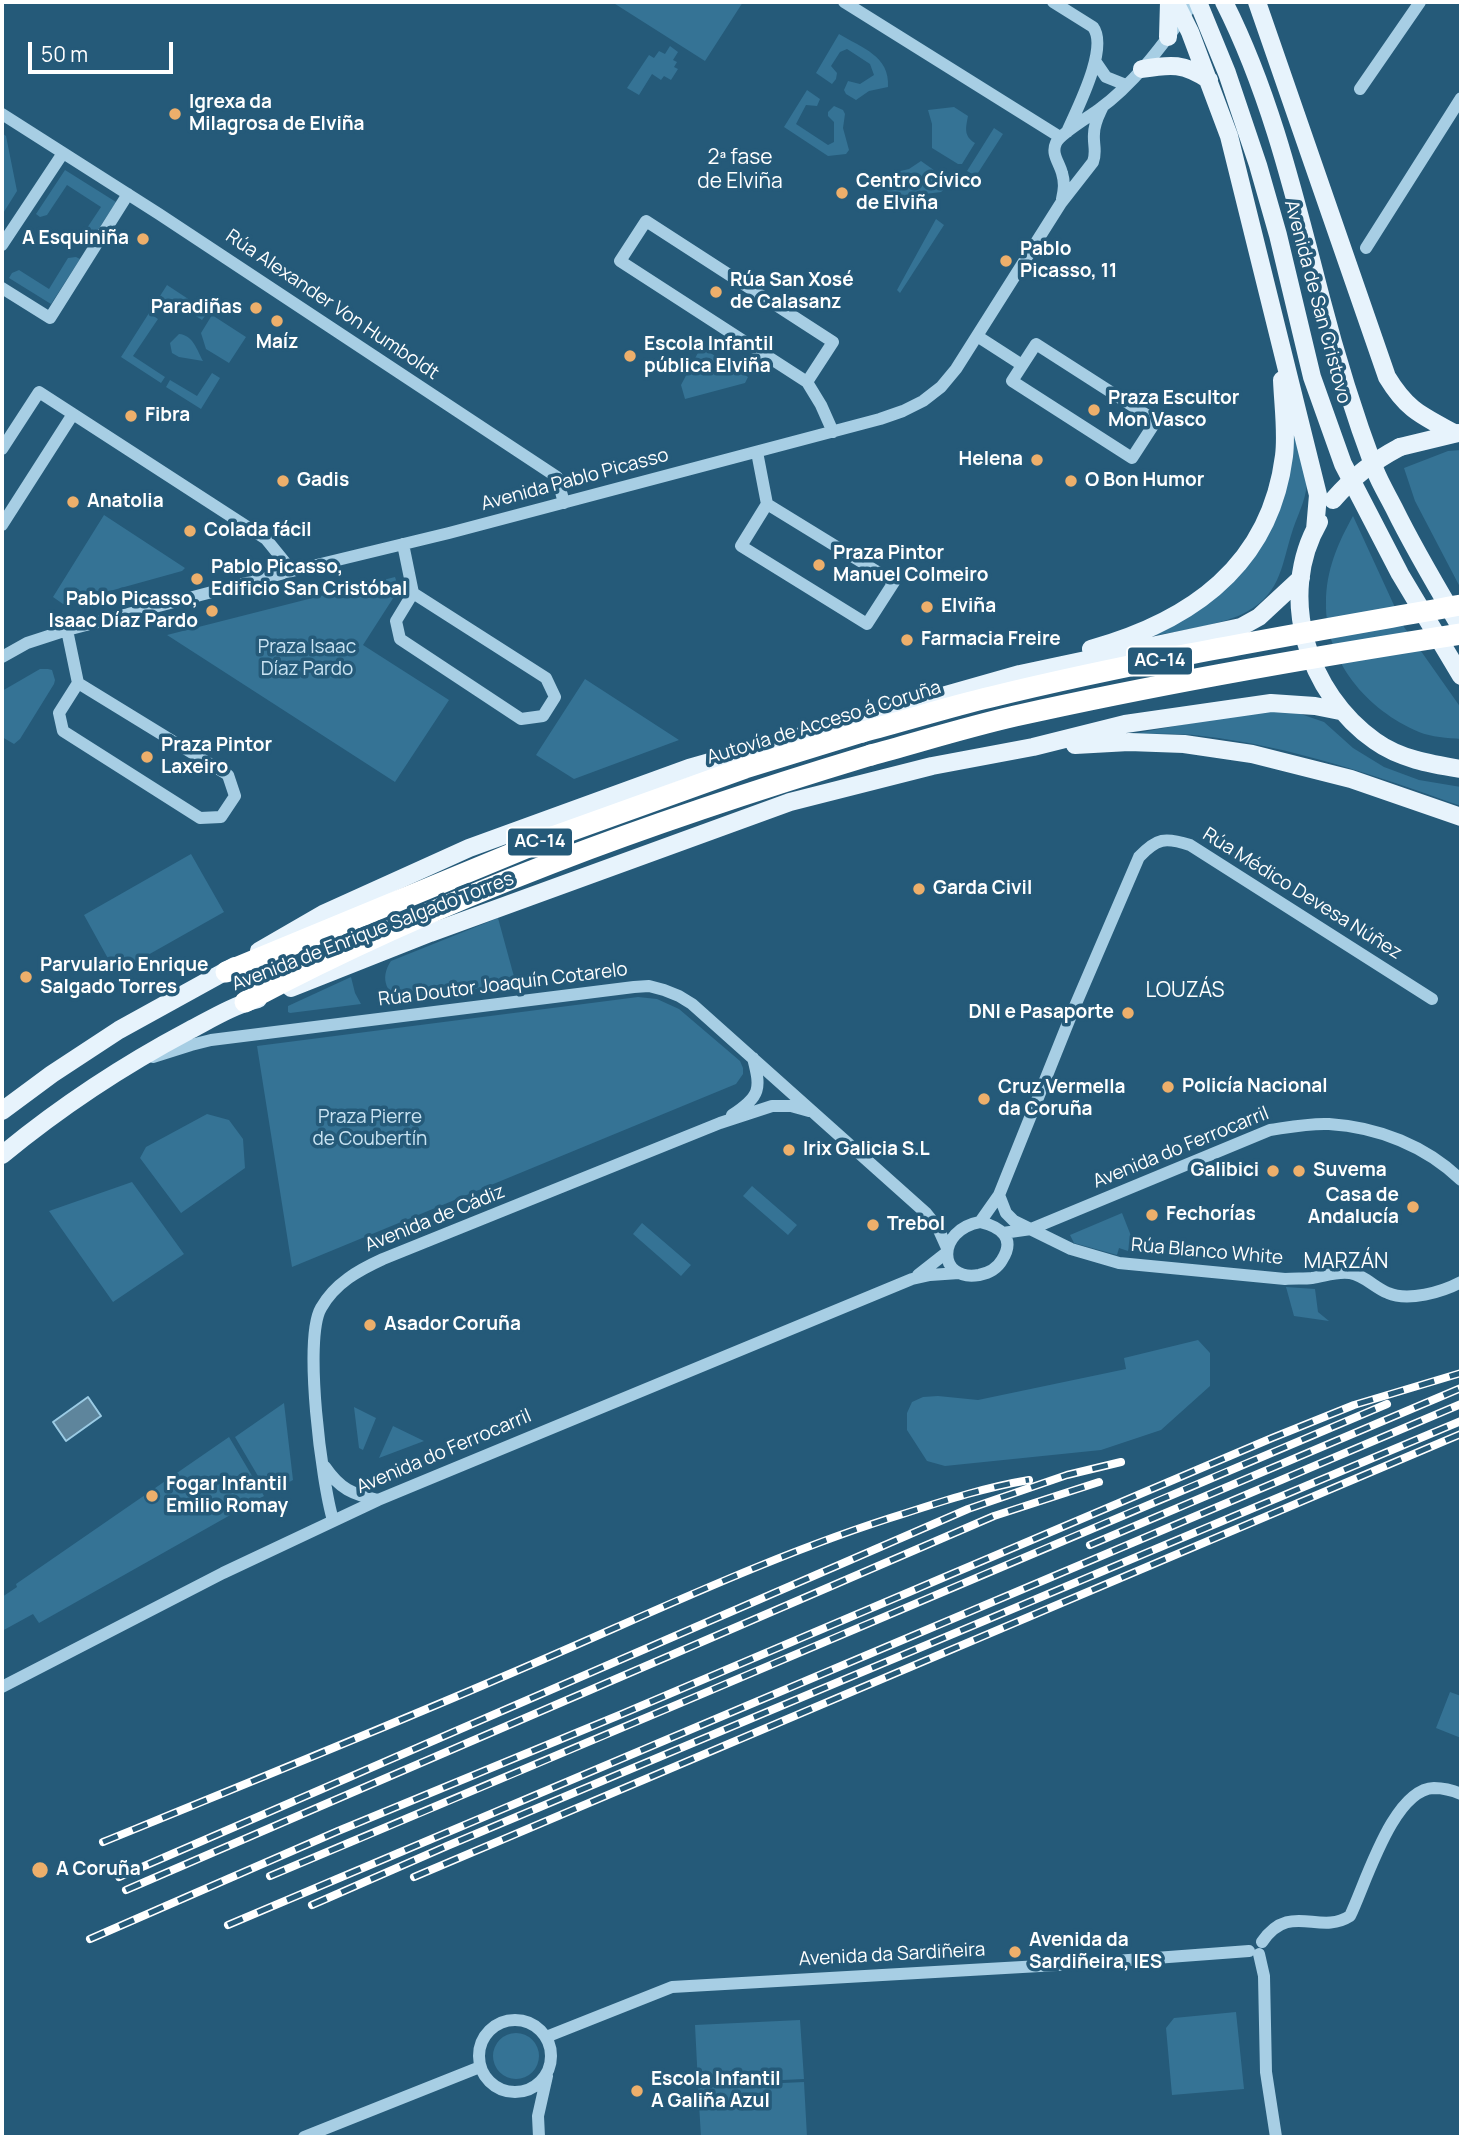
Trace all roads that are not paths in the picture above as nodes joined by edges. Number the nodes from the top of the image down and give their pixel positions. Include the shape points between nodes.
1 (844, 2) edge
2 (1053, 2) edge
3 (1169, 2) edge
4 (1224, 2) edge
5 (1257, 2) edge
6 (1420, 2) edge
7 (1188, 6) edge
8 (1168, 37) junction
9 (1096, 61) junction
10 (1142, 69) junction
11 (1209, 80) junction
12 (1126, 85) junction
13 (1360, 89) dead end
14 (1461, 98) edge
15 (1103, 106) junction
16 (2, 114) edge
17 (1066, 133) junction
18 (1094, 142) junction
19 (63, 153) junction
20 (1059, 165) junction
21 (1088, 167) junction
22 (128, 194) junction
23 (1061, 203) junction
24 (2, 245) edge
25 (1366, 248) dead end
26 (2, 288) edge
27 (977, 336) junction
28 (1280, 338) junction
29 (1022, 365) junction
30 (807, 382) junction
31 (73, 414) junction
32 (833, 432) junction
33 (1458, 433) edge
34 (2, 449) edge
35 (757, 452) junction
36 (564, 503) junction
37 (767, 504) junction
38 (2, 525) edge
39 (1315, 530) junction
40 (403, 544) junction
41 (292, 572) junction
42 (1301, 578) junction
43 (413, 593) junction
44 (1461, 606) edge
45 (1461, 628) edge
46 (67, 630) junction
47 (1461, 634) edge
48 (2, 656) edge
49 (1020, 674) junction
50 (1461, 676) edge
51 (78, 683) junction
52 (1340, 711) junction
53 (1033, 747) junction
54 (1461, 769) edge
55 (1461, 817) edge
56 (226, 972) junction
57 (1432, 999) dead end
58 (245, 1002) junction
59 (753, 1057) junction
60 (132, 1063) junction
61 (2, 1111) edge
62 (814, 1112) junction
63 (720, 1123) junction
64 (2, 1155) edge
65 (1461, 1180) edge
66 (999, 1195) junction
67 (980, 1223) junction
68 (1031, 1229) junction
69 (1001, 1231) junction
70 (947, 1251) junction
71 (1006, 1253) junction
72 (959, 1273) junction
73 (912, 1279) junction
74 (1461, 1282) edge
75 (323, 1464) junction
76 (378, 1500) junction
77 (333, 1520) junction
78 (2, 1687) edge
79 (1461, 1794) edge
80 (1256, 1949) junction
81 (546, 2037) junction
82 (480, 2067) junction
83 (548, 2072) junction
84 (519, 2093) junction
85 (538, 2116) junction
86 (304, 2137) edge
87 (538, 2137) edge
88 (1276, 2137) edge

1 - 17 street
2 - 9 street via 1097,32
3 - 8 main road
4 - 45 main road, Avenida de San Cristovo via 1255,70 1376,473
5 - 33 main road via 1387,377 1400,398 1418,414
6 - 13 street
7 - 8 street
7 - 11 main road
7 - 50 main road, Avenida de San Cristovo via 1227,73 1278,235 1312,377 1343,464 1400,575
8 - 10 street
9 - 12 street via 1106,78
9 - 17 street
10 - 11 main road via 1180,65
10 - 12 street
11 - 28 main road via 1229,136
12 - 15 street
14 - 25 street
15 - 17 street
15 - 18 street
16 - 19 street, Rúa Alexander Von Humboldt
17 - 18 street via 1084,132
17 - 20 street via 1054,148
18 - 21 street via 1095,156
19 - 22 street, Rúa Alexander Von Humboldt
19 - 24 street
20 - 21 street via 1070,171
20 - 23 street via 1064,189
21 - 23 street, Avenida Pablo Picasso
22 - 26 street via 50,318
22 - 36 street, Rúa Alexander Von Humboldt via 557,477
23 - 27 street, Avenida Pablo Picasso
27 - 29 street
27 - 32 street, Avenida Pablo Picasso via 941,387 923,401
28 - 39 main road via 1318,495
28 - 49 main road via 1284,454 1268,516 1242,561 1212,592 1179,614 1142,632
29 - 29 street via 1012,382 1132,458 1156,421 1036,344
30 - 30 street via 833,342 646,221 620,261
30 - 32 street
31 - 34 street via 39,392
31 - 38 street
31 - 41 street via 266,539
32 - 35 street, Avenida Pablo Picasso
33 - 39 main road, bridge via 1400,447 1367,467 1333,500
35 - 36 street, Avenida Pablo Picasso
35 - 37 street
36 - 40 street, Avenida Pablo Picasso
37 - 37 street via 741,546 867,624 894,582
39 - 42 main road
40 - 41 street, Avenida Pablo Picasso
40 - 43 street
41 - 46 street, Avenida Pablo Picasso
42 - 49 main road, Avenida de Enrique Salgado Torres via 1259,617 1241,627
42 - 52 main road via 1301,625 1314,671
43 - 43 street via 396,621 400,639 521,719 542,716 555,697 546,678
44 - 56 highway, Autovía de Acceso á Coruña / AC-14, bridge via 1099,673 862,732 745,768 550,838
46 - 48 street, Avenida Pablo Picasso
46 - 51 street
47 - 58 highway, AC-14, bridge via 1140,690 1013,717 871,755 743,794 489,888 410,921
49 - 56 main road, Avenida de Enrique Salgado Torres via 689,768 531,824 323,914
51 - 51 street via 59,713 63,730 200,818 221,817 235,796 228,775
52 - 53 main road, Avenida de Enrique Salgado Torres via 1271,703 1125,724
52 - 54 main road via 1376,742 1419,762
53 - 55 main road, Avenida de Enrique Salgado Torres via 1129,742 1252,754 1351,779
53 - 58 main road, Avenida de Enrique Salgado Torres via 932,766 790,802
56 - 61 main road, Avenida de Enrique Salgado Torres via 119,1030
57 - 66 street, Rúa Médico Devesa Núñez via 1190,845 1172,839 1158,841 1139,857
58 - 60 main road, Avenida de Enrique Salgado Torres
59 - 60 street, Rúa Doutor Joaquín Cotarelo via 692,1004 649,986 211,1041
59 - 62 street, Rúa Doutor Joaquín Cotarelo
59 - 63 street, Avenida de Cádiz via 757,1090
60 - 64 main road, Avenida de Enrique Salgado Torres
62 - 63 street, Avenida de Cádiz via 772,1107
62 - 70 street, Rúa Doutor Joaquín Cotarelo via 926,1213 939,1228
63 - 75 street, Avenida de Cádiz via 383,1259 339,1286 321,1307 313,1340
65 - 68 street, Avenida do Ferrocarril via 1437,1160 1390,1136 1327,1124 1297,1126 1270,1130
66 - 67 street, Rúa Médico Devesa Núñez
66 - 68 street via 1006,1213
66 - 69 street, Rúa Médico Devesa Núñez
67 - 69 street
67 - 70 street via 955,1234
68 - 69 street, Avenida do Ferrocarril
68 - 71 street, Avenida do Ferrocarril
68 - 74 street, Rúa Blanco White via 1071,1250 1119,1263 1285,1279 1350,1273 1405,1297
69 - 71 street
70 - 72 street
70 - 73 street, Avenida do Ferrocarril
71 - 72 street via 995,1269 986,1273
72 - 73 street, Avenida do Ferrocarril
73 - 76 street, Avenida do Ferrocarril
75 - 76 street via 344,1489
75 - 77 street, Avenida de Cádiz
76 - 77 street, Avenida do Ferrocarril
77 - 78 street, Avenida do Ferrocarril
79 - 80 street via 1433,1787 1404,1804 1350,1916 1332,1922 1287,1921 1269,1931
80 - 81 street, Avenida da Sardiñeira via 672,1987
80 - 88 street via 1264,1976 1266,2072
81 - 82 street via 528,2022 495,2026 481,2044
81 - 83 street via 552,2060
82 - 84 street via 495,2087
82 - 86 street
83 - 84 street via 541,2082
83 - 85 street
84 - 85 street
85 - 87 street

